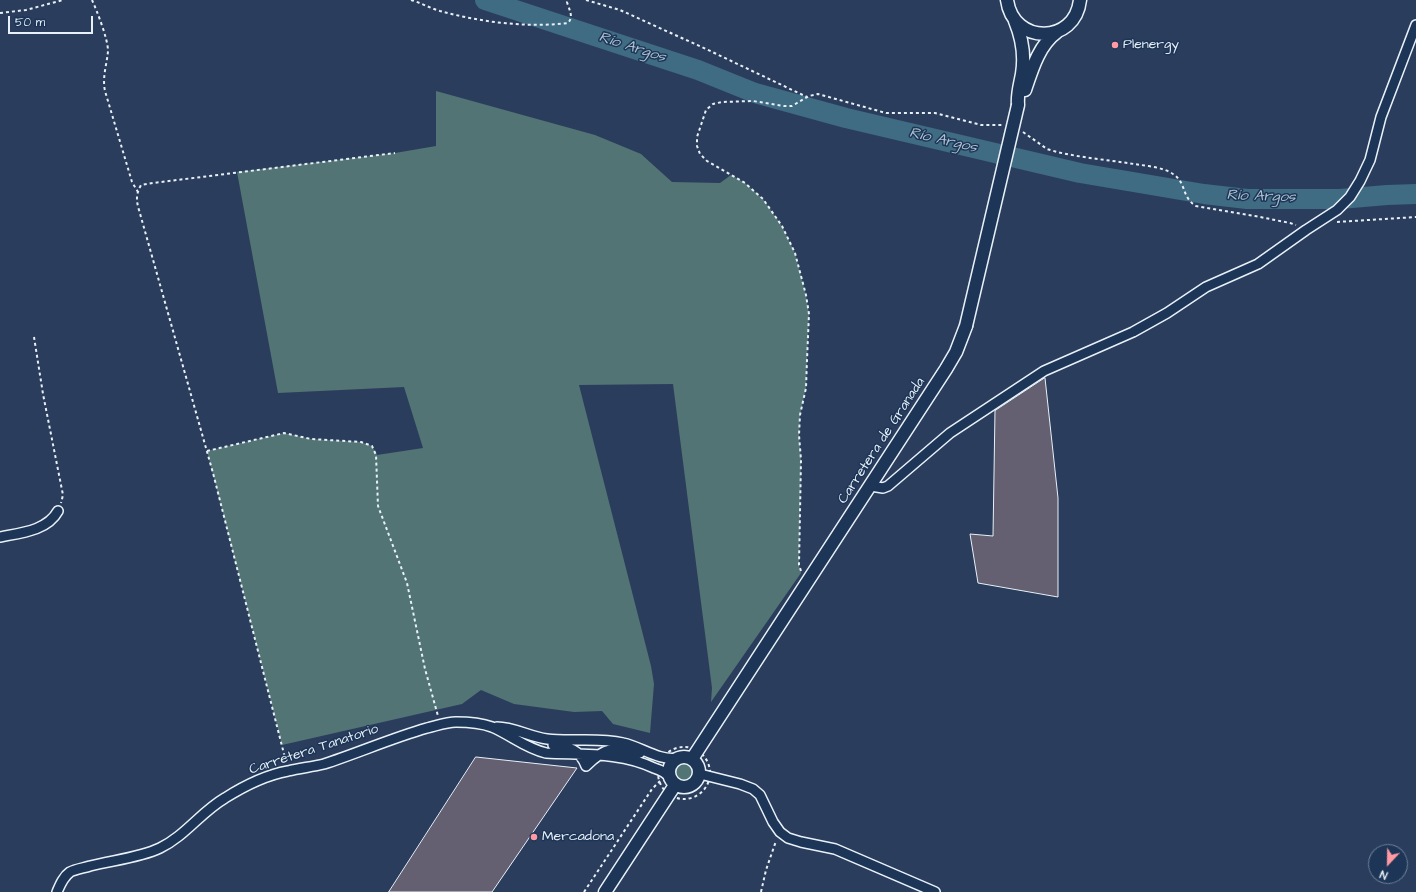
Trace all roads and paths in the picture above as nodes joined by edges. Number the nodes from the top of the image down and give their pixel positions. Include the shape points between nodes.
1 (63, 0) edge
2 (92, 0) edge
3 (411, 0) edge
4 (568, 0) edge
5 (586, 0) edge
6 (1007, 0) edge
7 (1080, 0) edge
8 (1086, 0) edge
9 (0, 13) edge
10 (1077, 14) junction
11 (1015, 20) junction
12 (1416, 25) edge
13 (1057, 32) junction
14 (807, 97) junction
15 (1018, 105) junction
16 (1008, 126) dead end
17 (1019, 130) dead end
18 (395, 153) dead end
19 (138, 192) junction
20 (1416, 216) edge
21 (1318, 224) junction
22 (1306, 230) junction
23 (34, 337) dead end
24 (207, 451) junction
25 (871, 486) junction
26 (58, 511) joint
27 (0, 537) edge
28 (808, 581) junction
29 (441, 725) junction
30 (491, 727) junction
31 (519, 732) junction
32 (580, 755) junction
33 (695, 755) junction
34 (597, 756) junction
35 (659, 756) junction
36 (678, 758) junction
37 (658, 770) junction
38 (288, 771) junction
39 (705, 776) junction
40 (668, 784) junction
41 (780, 832) junction
42 (57, 892) edge
43 (584, 892) edge
44 (605, 892) edge
45 (761, 892) edge
46 (935, 892) edge

1 - 9 path via 26,10
2 - 19 path via 108,48 103,83 132,182
3 - 4 path via 440,11 500,22 551,25 568,23 571,19
5 - 14 path via 620,10
6 - 11 main road, Carretera de Granada via 1008,8
7 - 10 main road
8 - 10 main road, Carretera de Granada
10 - 13 main road, Carretera de Granada via 1070,23
11 - 13 main road via 1025,29 1035,33
11 - 15 main road, Carretera de Granada via 1023,56
12 - 21 street via 1381,117 1370,160 1360,181 1350,197
13 - 15 main road, Carretera de Granada via 1047,40 1035,60
14 - 16 path via 818,94 886,113 935,113 981,125
14 - 28 path via 792,106 753,101 713,104 706,110 697,146 707,161 745,183 763,199 782,226 794,253 806,295 806,388 799,435 799,565 801,573
15 - 25 main road, Carretera de Granada, bridge via 966,326 959,345 952,360
17 - 22 path via 1042,146 1057,152 1172,173 1182,184 1186,197 1196,206 1290,223
18 - 19 path via 154,183 141,185
19 - 24 path via 136,201
20 - 21 path
21 - 22 street
22 - 25 street via 1258,264 1206,287 1133,332 1044,370 950,433 888,486
23 - 26 path via 63,495
24 - 29 path via 284,433 312,439 361,442 372,446 376,455 378,506 407,583 425,669
24 - 38 path
25 - 28 main road, Carretera de Granada
26 - 27 street via 51,520 29,531
28 - 33 main road, Carretera de Granada
29 - 30 street, Carretera Tanatorio via 455,722
29 - 38 street, Carretera Tanatorio via 323,764
30 - 31 street
30 - 32 street via 538,751
31 - 32 street via 539,743 570,748
31 - 35 street via 548,740 619,742
32 - 34 street via 586,766
33 - 35 path via 690,748 682,747
33 - 36 main road
33 - 39 main road via 698,766
33 - 39 path via 707,760 710,768
34 - 35 street via 611,748
34 - 37 street via 635,760
35 - 36 street
35 - 37 path
36 - 40 main road via 670,769
37 - 40 path
37 - 40 street via 666,773
38 - 42 street, Carretera Tanatorio via 265,778 225,798 202,814 179,836 160,848 70,872
39 - 40 main road via 688,787
39 - 40 path via 708,785 702,793 686,800 677,798
39 - 41 street via 753,789 760,795
40 - 43 path via 652,789
40 - 44 main road
41 - 45 path via 770,856
41 - 46 street via 788,838 835,849

